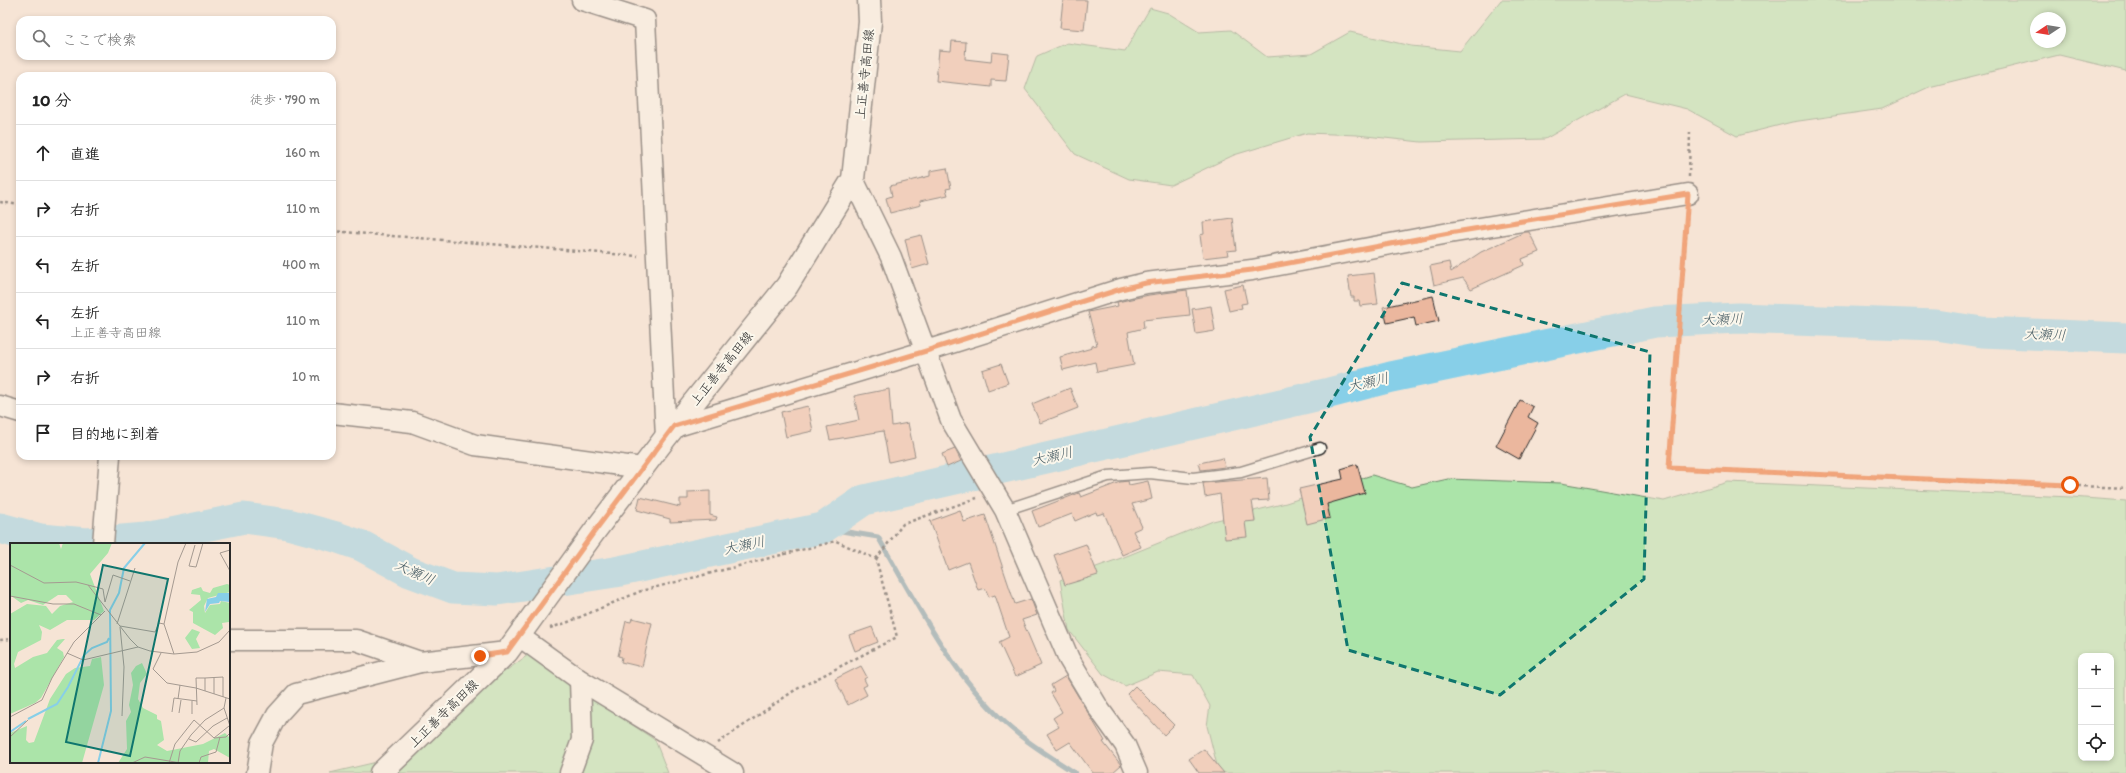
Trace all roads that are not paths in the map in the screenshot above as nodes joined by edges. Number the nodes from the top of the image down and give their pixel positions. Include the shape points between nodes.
1 (582, 0) edge
2 (869, 0) edge
3 (853, 179) junction
4 (1688, 194) road end
5 (926, 351) junction
6 (0, 406) edge
7 (16, 411) edge
8 (336, 413) edge
9 (670, 432) junction
10 (1320, 448) dead end
11 (110, 460) edge
12 (642, 468) junction
13 (1005, 510) junction
14 (103, 543) edge
15 (230, 640) edge
16 (513, 644) junction
17 (420, 662) junction
18 (580, 680) junction
19 (257, 773) edge
20 (381, 773) edge
21 (570, 773) edge
22 (733, 773) edge
23 (1137, 773) edge

1 - 9 street via 645,20 657,258
2 - 3 main road, 上正善寺高田線 via 870,22
3 - 5 street via 891,257
3 - 9 main road, 上正善寺高田線 via 787,286
4 - 5 street via 1449,233 1252,270 1146,283
5 - 9 street
5 - 13 street via 951,420
6 - 7 street
8 - 12 street via 412,422 475,445
9 - 12 main road, 上正善寺高田線
10 - 13 lane via 1241,472 1193,478 1150,473 1108,476
11 - 14 street
12 - 16 main road, 上正善寺高田線
13 - 23 street via 1069,659 1099,709 1125,745
15 - 17 street via 356,640
16 - 17 street
16 - 18 street
16 - 20 main road, 上正善寺高田線
17 - 19 street via 296,694 277,715 262,743
18 - 21 street via 582,740
18 - 22 street

